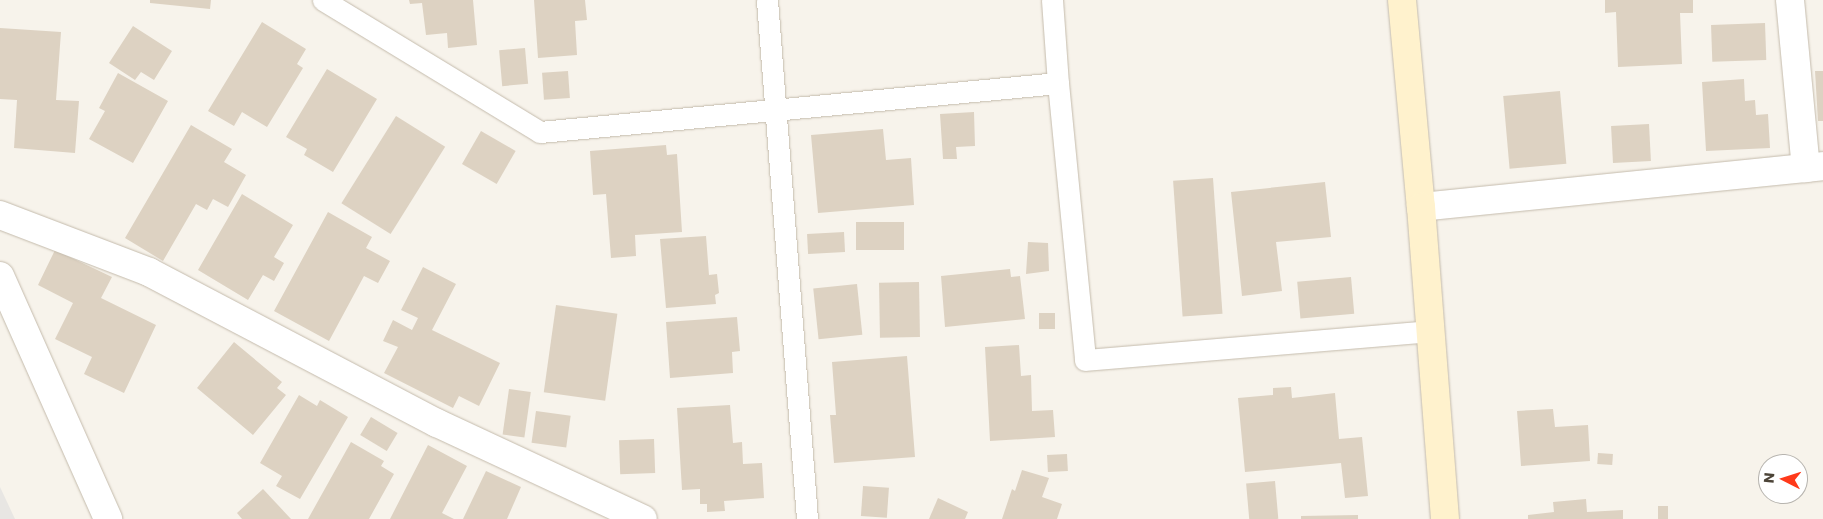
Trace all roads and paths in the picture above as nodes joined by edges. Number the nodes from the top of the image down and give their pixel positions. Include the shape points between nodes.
1 (323, 0) edge
2 (766, 0) edge
3 (1052, 0) edge
4 (1402, 0) edge
5 (1790, 0) edge
6 (1058, 83) junction
7 (776, 111) junction
8 (1814, 167) edge
9 (1421, 206) junction
10 (0, 215) edge
11 (0, 276) edge
12 (1430, 331) junction
13 (108, 519) edge
14 (643, 519) edge
15 (807, 519) edge
16 (1445, 519) edge

1 - 7 lane via 540,132
2 - 7 lane
3 - 6 lane
4 - 9 street
5 - 8 street
6 - 7 lane
6 - 12 lane via 1085,360
7 - 15 lane
8 - 9 street
9 - 12 street
10 - 14 street via 149,272 437,423
11 - 13 street
12 - 16 street

